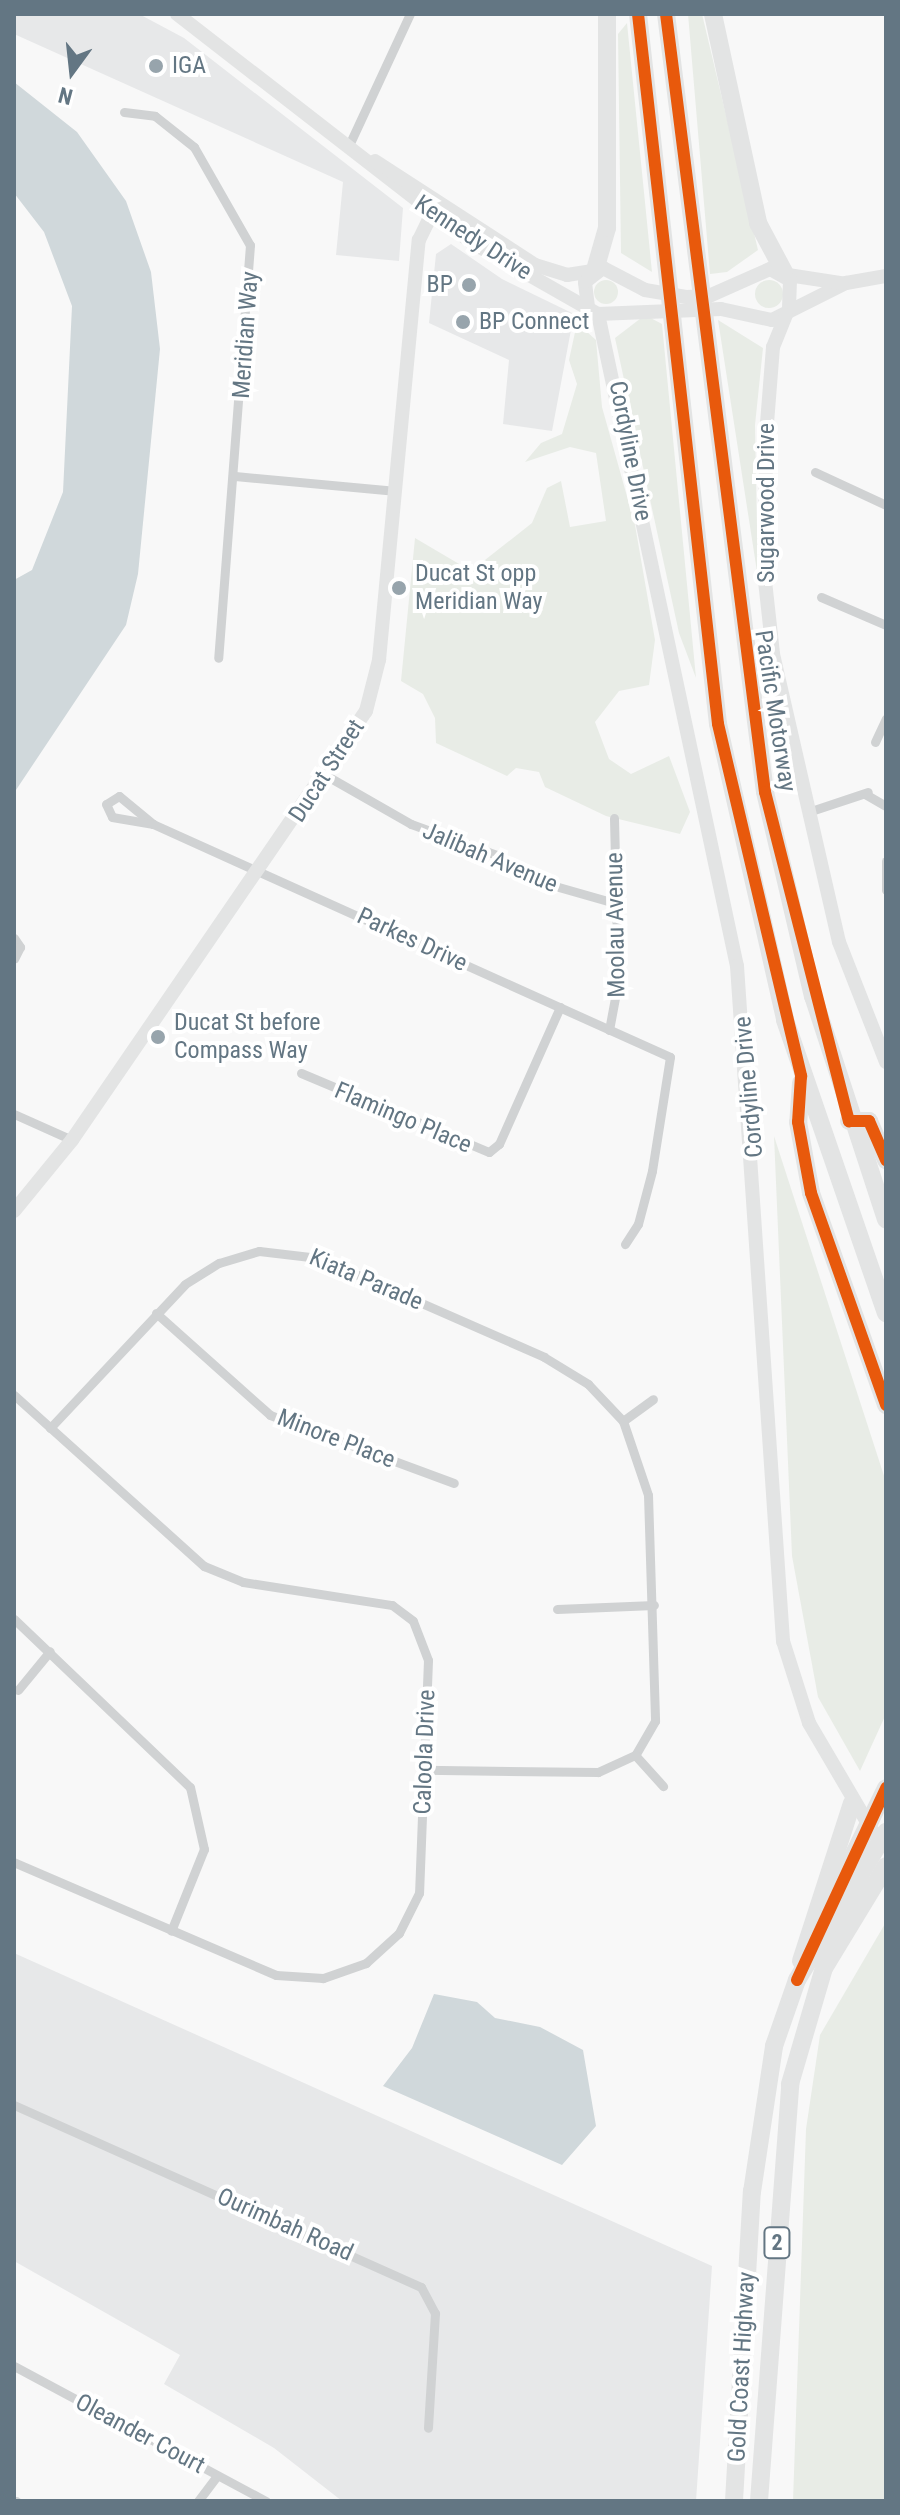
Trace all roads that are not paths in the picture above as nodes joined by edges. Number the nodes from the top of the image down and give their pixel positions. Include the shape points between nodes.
1 (177, 14) edge
2 (410, 14) edge
3 (607, 14) edge
4 (638, 14) edge
5 (666, 14) edge
6 (713, 14) edge
7 (124, 112) dead end
8 (350, 143) junction
9 (433, 207) junction
10 (594, 270) junction
11 (786, 274) junction
12 (886, 276) edge
13 (846, 283) junction
14 (593, 311) junction
15 (788, 313) junction
16 (815, 472) dead end
17 (235, 476) junction
18 (396, 491) junction
19 (886, 505) edge
20 (821, 597) dead end
21 (886, 625) edge
22 (218, 658) dead end
23 (886, 718) edge
24 (875, 742) dead end
25 (327, 776) junction
26 (886, 806) edge
27 (808, 812) junction
28 (614, 818) dead end
29 (153, 824) junction
30 (886, 861) edge
31 (261, 871) junction
32 (886, 890) edge
33 (618, 904) junction
34 (14, 938) edge
35 (14, 959) edge
36 (560, 1007) junction
37 (609, 1030) junction
38 (886, 1062) edge
39 (301, 1073) dead end
40 (801, 1076) junction
41 (14, 1114) edge
42 (849, 1121) junction
43 (72, 1140) junction
44 (886, 1160) edge
45 (14, 1211) edge
46 (886, 1219) edge
47 (625, 1244) dead end
48 (156, 1313) junction
49 (886, 1313) edge
50 (14, 1395) edge
51 (653, 1399) dead end
52 (886, 1405) edge
53 (623, 1421) junction
54 (50, 1428) junction
55 (454, 1483) dead end
56 (654, 1605) junction
57 (557, 1609) dead end
58 (14, 1619) edge
59 (50, 1651) junction
60 (18, 1690) dead end
61 (635, 1755) junction
62 (424, 1770) junction
63 (663, 1786) dead end
64 (886, 1788) edge
65 (852, 1803) junction
66 (880, 1836) edge
67 (14, 1862) edge
68 (886, 1866) edge
69 (886, 1886) edge
70 (865, 1895) junction
71 (171, 1931) junction
72 (797, 1980) junction
73 (14, 2105) edge
74 (14, 2366) edge
75 (428, 2428) dead end
76 (217, 2476) junction
77 (198, 2501) edge
78 (266, 2501) edge
79 (734, 2501) edge
80 (759, 2501) edge

1 - 8 street, Kennedy Drive
2 - 8 street
3 - 10 highway via 607,228
4 - 40 highway via 718,724
5 - 42 highway, Pacific Motorway via 765,792
6 - 11 highway via 758,223
7 - 17 street, Meridian Way via 155,116 194,147 250,245
8 - 9 street, Kennedy Drive
9 - 10 street, Kennedy Drive via 548,270
9 - 14 street, Kennedy Drive via 505,264
9 - 18 street, Ducat Street via 416,260
10 - 11 street, Kennedy Drive via 687,297 709,296 765,270
10 - 14 street, Cordyline Drive via 583,288
11 - 13 street
11 - 15 street, Sugarwood Drive
12 - 13 street
13 - 15 street
14 - 15 street via 721,309 772,320
14 - 65 street, Cordyline Drive via 739,981 783,1641 809,1723
15 - 27 street, Sugarwood Drive via 769,371 765,581 773,654
16 - 19 street
17 - 18 street
17 - 22 street, Meridian Way
18 - 25 street, Ducat Street via 374,688
20 - 21 street
23 - 24 street
25 - 31 street, Ducat Street
25 - 33 street, Jalibah Avenue via 411,824 502,857 548,884
26 - 27 street via 866,793
27 - 38 street, Sugarwood Drive via 848,969
28 - 33 street, Moolau Avenue
29 - 29 street, Parkes Drive via 112,817 106,804 119,796
29 - 31 street, Parkes Drive
30 - 32 street
31 - 36 street, Parkes Drive
31 - 43 street, Ducat Street
33 - 37 street, Moolau Avenue via 617,1011
34 - 35 street via 20,947
36 - 37 street, Parkes Drive
36 - 39 street, Flamingo Place via 499,1144 489,1152
37 - 47 street, Parkes Drive via 670,1057 652,1171
40 - 49 highway
40 - 52 highway via 798,1122 811,1193
41 - 43 street
42 - 44 highway via 869,1121
42 - 46 highway, Pacific Motorway
43 - 45 street, Ducat Street
48 - 53 street, Kiata Parade via 219,1263 259,1251 303,1253 566,1368
48 - 54 street, Kiata Parade
48 - 55 street, Minore Place via 270,1415
50 - 54 street, Caloola Drive
51 - 53 street
53 - 56 street, Kiata Parade via 648,1495
54 - 62 street, Caloola Drive via 204,1566 243,1582 377,1600 413,1621 428,1660
56 - 57 street
56 - 61 street, Kiata Parade via 658,1706
58 - 59 street
59 - 60 street
59 - 71 street via 176,1766 198,1802 201,1864
61 - 62 street via 579,1774
61 - 63 street
62 - 71 street, Caloola Drive via 419,1893 382,1953 336,1975 288,1977
64 - 66 highway, Gold Coast Highway
65 - 66 street, Cordyline Drive
65 - 72 highway
66 - 72 highway, Gold Coast Highway / 2
67 - 71 street, Caloola Drive
68 - 70 highway, Gold Coast Highway / 2
69 - 70 highway
70 - 80 highway, Gold Coast Highway / 2 via 816,1989 790,2084
72 - 79 highway, Gold Coast Highway / 2 via 759,2123
73 - 75 street, Ourimbah Road via 421,2287 435,2313
74 - 76 street, Oleander Court
76 - 77 street
76 - 78 street, Oleander Court

